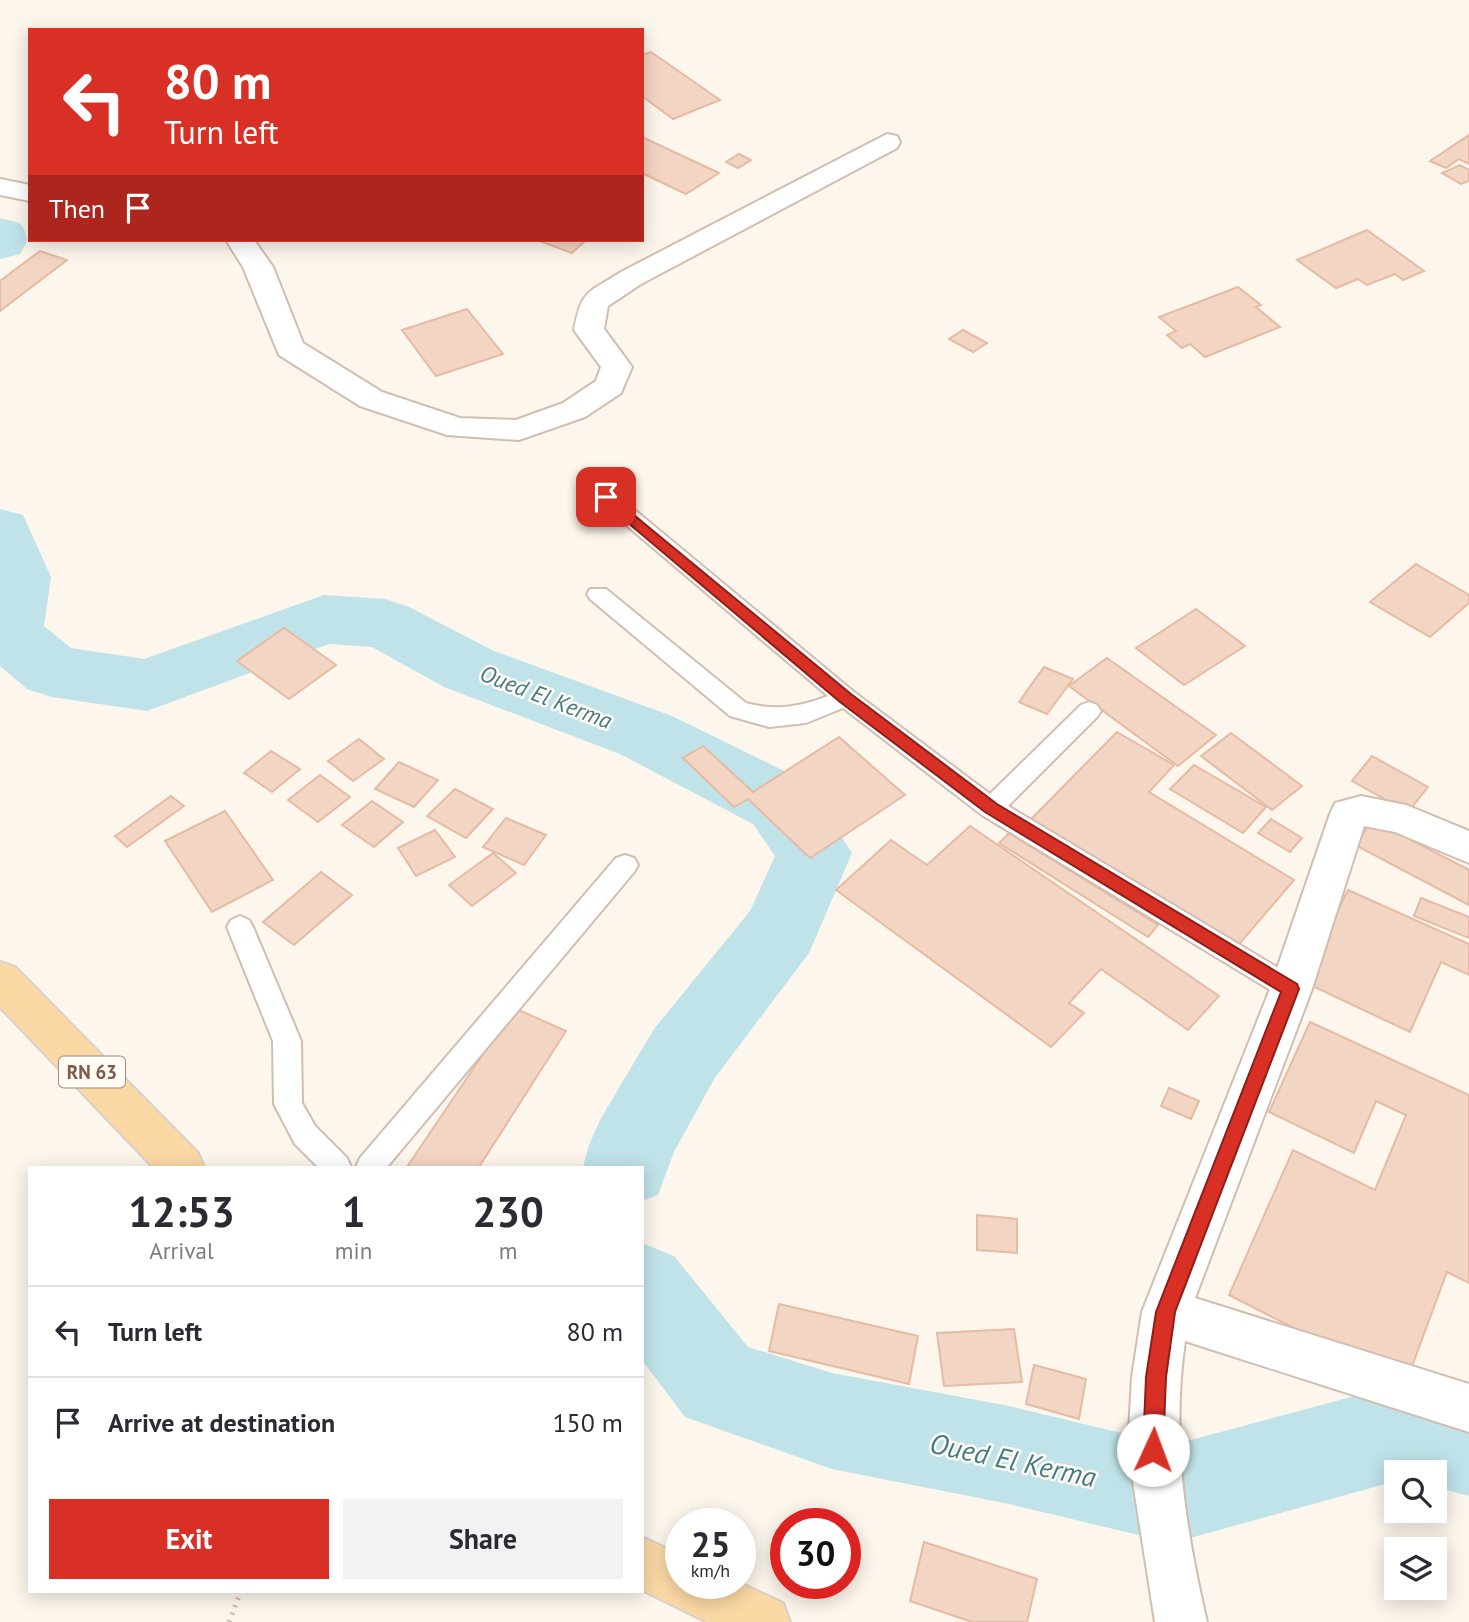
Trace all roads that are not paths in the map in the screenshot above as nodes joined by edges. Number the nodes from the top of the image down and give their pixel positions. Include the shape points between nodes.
1 (887, 142) dead end
2 (0, 187) edge
3 (28, 193) edge
4 (241, 242) edge
5 (606, 497) dead end
6 (598, 594) dead end
7 (846, 698) junction
8 (1089, 711) dead end
9 (991, 808) junction
10 (1469, 848) edge
11 (625, 865) dead end
12 (240, 927) dead end
13 (0, 979) edge
14 (1291, 989) junction
15 (180, 1166) edge
16 (336, 1166) edge
17 (371, 1166) edge
18 (1166, 1312) junction
19 (1469, 1408) edge
20 (644, 1564) edge
21 (665, 1574) edge
22 (716, 1599) edge
23 (1177, 1604) edge
24 (764, 1622) edge

1 - 4 street via 594,302 589,330 618,367 610,386 574,410 519,429 458,428 371,399 290,348 258,267
2 - 3 street
5 - 7 lane
6 - 7 lane via 738,710 769,718 806,714
7 - 9 lane
8 - 9 lane
9 - 14 lane
10 - 14 street via 1382,812 1361,809 1349,814
11 - 17 lane
12 - 16 lane via 287,1041 288,1104 305,1135
13 - 15 main road, RN 63
14 - 18 street
18 - 19 street
18 - 23 street via 1156,1377 1153,1450
20 - 21 main road
22 - 24 main road

